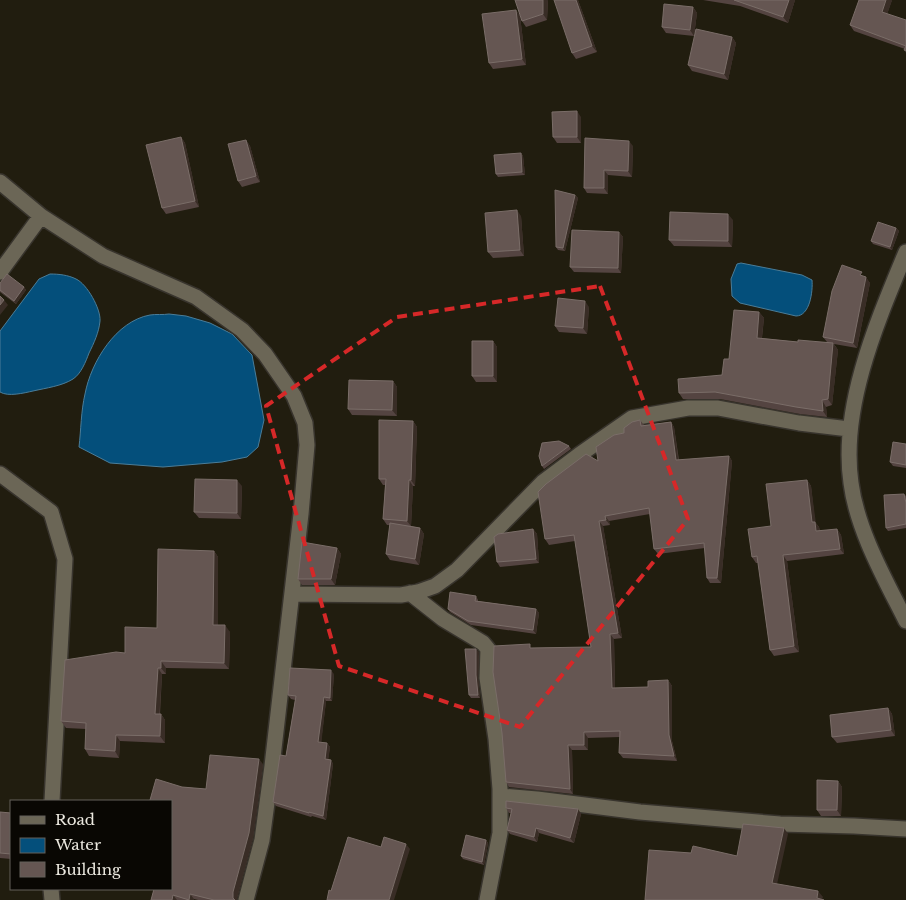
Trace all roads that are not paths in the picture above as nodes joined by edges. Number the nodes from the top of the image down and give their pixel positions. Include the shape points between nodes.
1 (0, 182) edge
2 (41, 216) junction
3 (906, 252) edge
4 (0, 272) edge
5 (849, 429) junction
6 (0, 474) edge
7 (410, 593) junction
8 (292, 594) junction
9 (906, 621) edge
10 (500, 796) junction
11 (52, 800) edge
12 (906, 830) edge
13 (246, 900) edge
14 (487, 900) edge

1 - 2 street
2 - 4 street
2 - 8 street via 102,256 196,297 242,330 265,354 294,396 305,424 307,446
3 - 5 street via 860,376
5 - 7 street via 718,408 688,408 632,418 543,482 457,570 435,586
5 - 9 street via 851,483 856,505 866,536
6 - 11 street via 51,512 65,559
7 - 8 street
7 - 10 street via 488,649 487,678
8 - 13 street via 262,840
10 - 12 street via 780,824
10 - 14 street via 500,833

